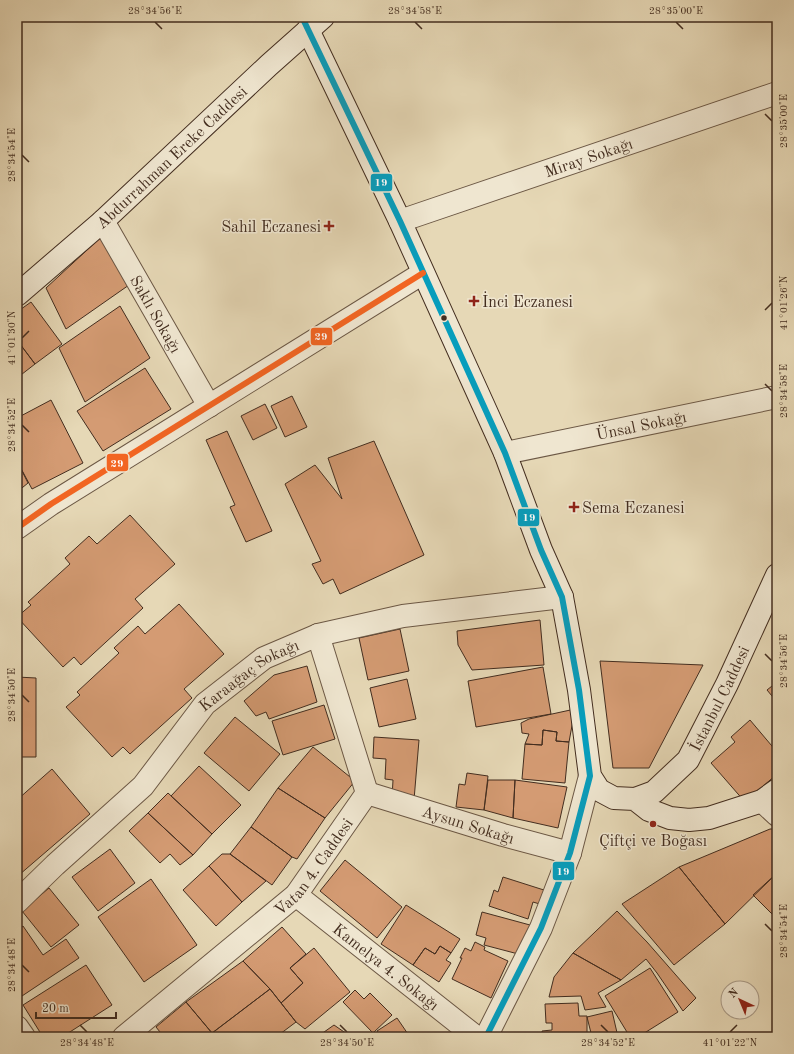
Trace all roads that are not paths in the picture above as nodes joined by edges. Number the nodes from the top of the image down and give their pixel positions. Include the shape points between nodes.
1 (311, 21) edge
2 (777, 93) edge
3 (103, 221) junction
4 (400, 221) junction
5 (423, 273) junction
6 (17, 295) edge
7 (777, 397) edge
8 (209, 406) junction
9 (505, 453) junction
10 (17, 528) edge
11 (777, 575) edge
12 (562, 597) junction
13 (318, 635) junction
14 (590, 776) junction
15 (366, 793) junction
16 (635, 799) junction
17 (772, 802) edge
18 (570, 853) junction
19 (296, 895) junction
20 (17, 902) edge
21 (17, 1027) edge
22 (24, 1037) edge
23 (124, 1037) edge
24 (476, 1037) edge
25 (486, 1037) edge

1 - 3 street, Abdurrahman Ereke Caddesi via 263,70
1 - 4 street
2 - 4 street, Miray Sokağı
3 - 6 street, Abdurrahman Ereke Caddesi
3 - 8 street, Saklı Sokağı
4 - 5 street
5 - 8 street
5 - 9 street
7 - 9 street, Ünsal Sokağı
8 - 10 street via 51,504
9 - 12 street via 541,550
11 - 16 street, İstanbul Caddesi via 727,684 688,760 654,792
12 - 13 street, Karaağaç Sokağı via 403,616
12 - 14 street via 579,690
13 - 15 street
13 - 20 street, Karaağaç Sokağı via 264,658 205,704 143,786 55,864
14 - 16 street via 599,790 614,798
14 - 18 street
15 - 18 street, Aysun Sokağı
15 - 19 street, Vatan 4. Caddesi
16 - 17 street via 649,810 670,818 689,820 709,818
18 - 25 street via 541,928
19 - 23 street, Vatan 4. Caddesi
19 - 24 street, Kamelya 4. Sokağı
21 - 22 street

